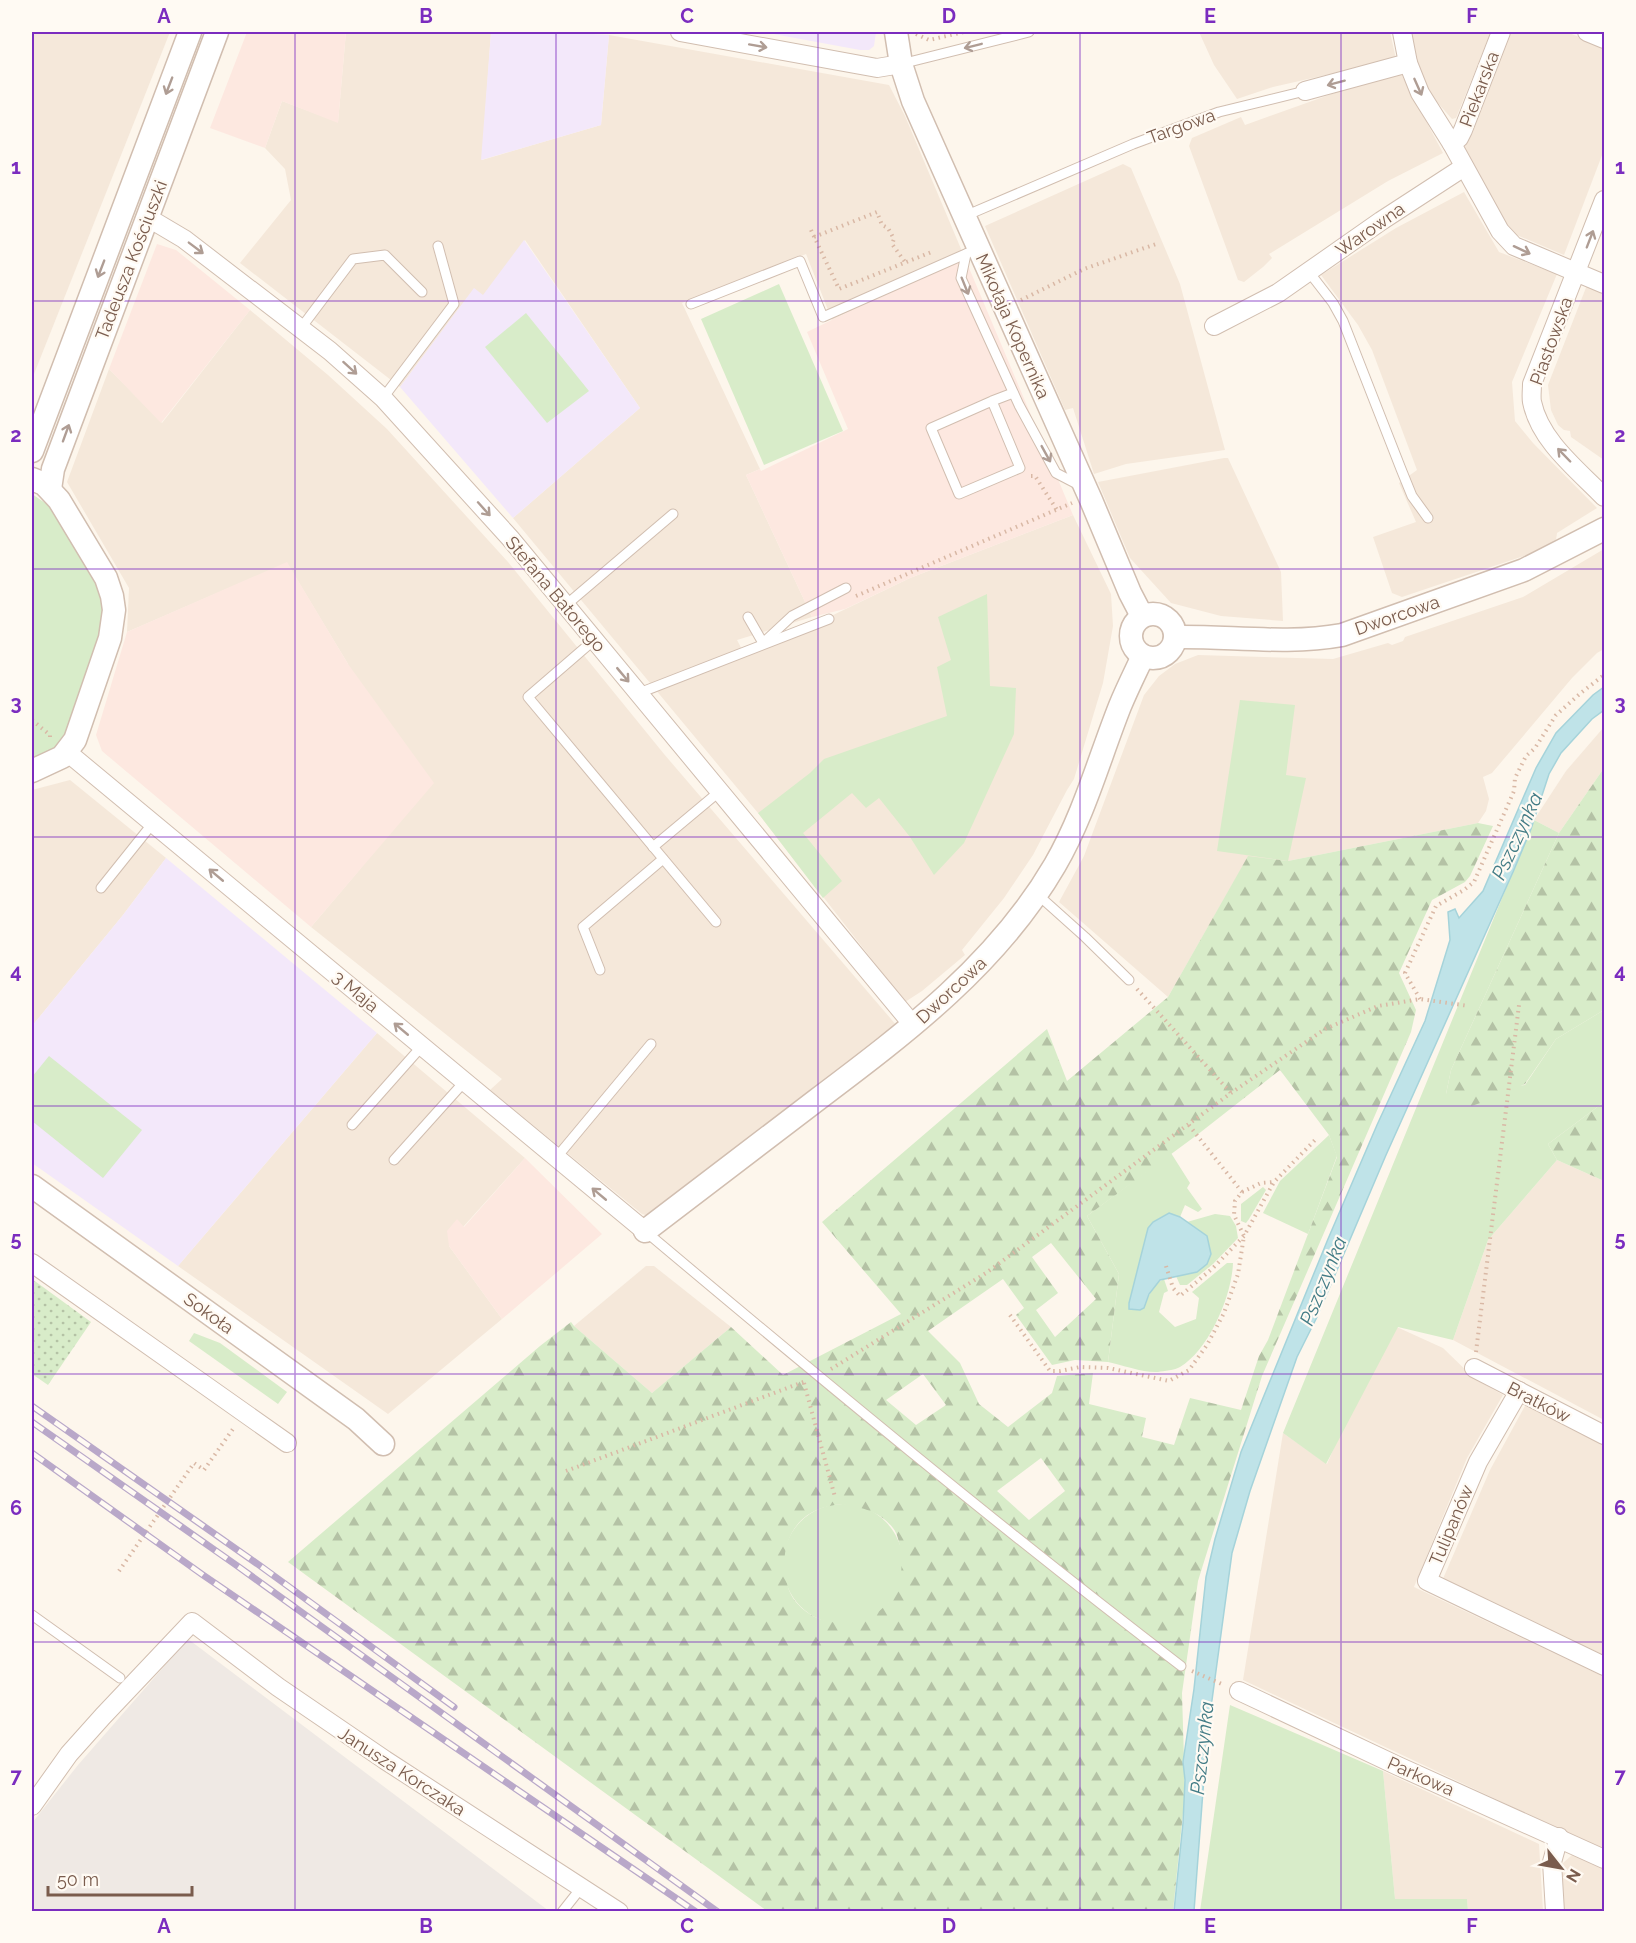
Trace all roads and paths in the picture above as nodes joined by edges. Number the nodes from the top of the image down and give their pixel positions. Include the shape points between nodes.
1 (190, 32) edge
2 (217, 32) edge
3 (680, 32) edge
4 (896, 32) edge
5 (915, 32) edge
6 (964, 32) edge
7 (1029, 32) edge
8 (1402, 32) edge
9 (1501, 32) edge
10 (1587, 32) edge
11 (1605, 39) edge
12 (1408, 63) junction
13 (900, 64) junction
14 (1305, 91) joint
15 (1452, 144) junction
16 (1464, 167) junction
17 (1605, 200) edge
18 (964, 216) junction
19 (146, 219) junction
20 (811, 230) dead end
21 (814, 237) junction
22 (1156, 244) dead end
23 (438, 246) dead end
24 (940, 250) dead end
25 (973, 251) junction
26 (905, 262) junction
27 (1309, 272) junction
28 (1576, 274) junction
29 (1605, 284) edge
30 (422, 292) dead end
31 (1015, 303) dead end
32 (691, 304) dead end
33 (1214, 326) dead end
34 (301, 328) junction
35 (1013, 393) junction
36 (383, 398) junction
37 (992, 401) junction
38 (32, 451) edge
39 (1024, 476) dead end
40 (41, 484) edge
41 (1082, 495) junction
42 (1605, 497) edge
43 (1057, 510) junction
44 (673, 514) dead end
45 (1428, 518) dead end
46 (1605, 529) edge
47 (846, 588) dead end
48 (850, 599) dead end
49 (566, 605) junction
50 (1142, 616) junction
51 (748, 617) dead end
52 (829, 619) dead end
53 (1175, 637) junction
54 (594, 640) junction
55 (763, 643) junction
56 (1143, 656) junction
57 (1605, 675) edge
58 (639, 693) junction
59 (32, 720) edge
60 (59, 747) junction
61 (32, 771) edge
62 (720, 791) junction
63 (153, 823) junction
64 (653, 847) junction
65 (663, 859) junction
66 (101, 888) dead end
67 (1037, 894) junction
68 (716, 922) dead end
69 (600, 970) dead end
70 (1129, 980) joint
71 (1420, 999) junction
72 (1518, 1005) dead end
73 (1469, 1006) dead end
74 (913, 1025) junction
75 (651, 1044) dead end
76 (422, 1046) junction
77 (465, 1081) junction
78 (1231, 1093) junction
79 (1188, 1124) junction
80 (352, 1125) dead end
81 (1316, 1139) dead end
82 (556, 1158) junction
83 (394, 1160) dead end
84 (1274, 1182) junction
85 (32, 1186) edge
86 (1242, 1192) junction
87 (645, 1231) junction
88 (1244, 1236) junction
89 (32, 1263) edge
90 (1166, 1266) dead end
91 (1010, 1315) dead end
92 (1474, 1368) joint
93 (819, 1377) junction
94 (804, 1382) junction
95 (1519, 1391) junction
96 (240, 1419) dead end
97 (1605, 1435) edge
98 (287, 1443) dead end
99 (383, 1444) dead end
100 (566, 1471) dead end
101 (835, 1497) dead end
102 (119, 1571) dead end
103 (32, 1615) edge
104 (1181, 1666) joint
105 (1605, 1666) edge
106 (120, 1678) dead end
107 (1239, 1691) joint
108 (32, 1806) edge
109 (1558, 1837) junction
110 (1605, 1859) edge
111 (582, 1888) junction
112 (562, 1911) edge
113 (619, 1911) edge
114 (1555, 1911) edge

1 -> 38 street, Tadeusza Kościuszki
2 - 19 street, Tadeusza Kościuszki
3 -> 13 street via 877,68
4 - 13 street, Mikołaja Kopernika
5 - 6 path via 929,40
7 -> 13 lane
8 - 12 street
9 - 15 street, Piekarska via 1463,130
10 - 11 street
12 -> 14 street, Targowa
12 -> 15 street via 1420,93
13 - 18 street, Mikołaja Kopernika
14 - 18 lane, Targowa via 1219,112
15 - 16 street
16 - 27 street, Warowna
16 -> 28 street via 1500,231 1514,246
28 -> 17 street, Piastowska
18 - 25 street, Mikołaja Kopernika
19 -> 34 street, Stefana Batorego via 184,240
40 -> 19 street, Tadeusza Kościuszki via 57,459
20 - 21 path
21 - 26 path via 877,212
21 - 26 path via 839,289
22 - 31 path via 1084,269
23 - 36 lane via 454,304
24 - 26 path
25 - 32 lane via 824,317 800,261
25 -> 35 lane via 961,278
25 - 41 street, Mikołaja Kopernika
27 - 33 street, Warowna
27 - 45 lane via 1343,321 1401,469
28 - 29 street
42 -> 28 street, Piastowska via 1542,429 1532,402 1532,384
30 - 34 lane via 385,255 353,259
34 -> 36 street, Stefana Batorego
35 - 37 lane
35 -> 41 lane via 1056,473
36 -> 49 street, Stefana Batorego
37 - 37 lane via 1020,468 959,494 931,428
39 - 43 path via 1035,476
40 - 60 street via 59,500 106,578 114,610 111,633 84,720 75,740
41 - 43 path
41 - 50 street, Mikołaja Kopernika
43 - 48 path
44 - 49 lane
46 - 53 street, Dworcowa via 1524,570 1342,635 1320,639
47 - 55 lane via 792,616
49 - 54 street, Stefana Batorego
50 - 53 street via 1166,618
50 - 56 street via 1130,637
51 - 55 lane
52 - 55 lane
53 - 56 street via 1167,654
54 -> 58 street, Stefana Batorego
54 - 64 lane via 528,697
55 - 58 lane
56 - 67 street, Dworcowa via 1120,706 1099,769 1056,864
57 - 71 path via 1556,715 1526,756 1474,882 1436,906 1405,973
58 - 62 street, Stefana Batorego
59 - 60 path
60 - 61 street via 55,762
60 - 63 street, 3 Maja
62 - 64 lane
62 - 74 street, Stefana Batorego
63 - 66 lane
76 -> 63 street, 3 Maja
64 - 65 lane
65 - 68 lane
65 - 69 lane via 583,927
67 - 70 lane
67 - 74 street, Dworcowa via 981,963
70 - 78 path
71 - 73 path
71 - 78 path via 1378,1006 1325,1029
72 - 92 path
74 - 87 street, Dworcowa
75 - 82 lane
76 - 77 street, 3 Maja
76 - 80 lane
77 - 82 street, 3 Maja
77 - 83 lane
78 - 79 path
79 - 86 path
79 - 93 path via 986,1273
81 - 84 path
87 -> 82 street, 3 Maja
84 - 86 path
84 - 88 path
85 - 99 street, Sokoła via 356,1419
86 - 88 path via 1235,1201 1234,1215
87 - 93 lane
88 - 90 path via 1180,1296
88 - 91 path via 1238,1274 1220,1321 1189,1371 1169,1381 1108,1368 1050,1371
89 - 98 street
92 - 95 street, Bratków
93 - 94 path
93 - 104 lane
94 - 100 path
94 - 101 path
95 - 97 street, Bratków
95 - 105 street, Tulipanów via 1478,1462 1427,1581
96 - 102 path via 204,1470 194,1463
103 - 106 lane
104 - 107 path
107 - 109 street, Parkowa
108 - 111 street, Janusza Korczaka via 69,1754 192,1622 375,1754
109 - 110 street, Parkowa
109 - 114 street via 1552,1862
111 - 112 lane
111 - 113 street, Janusza Korczaka

